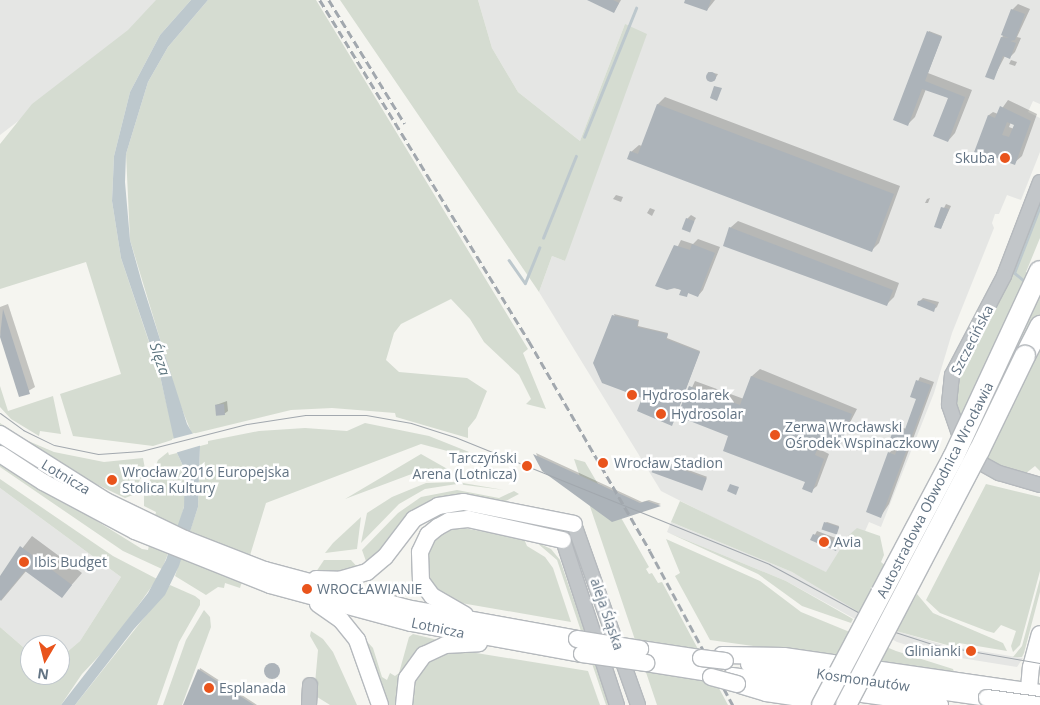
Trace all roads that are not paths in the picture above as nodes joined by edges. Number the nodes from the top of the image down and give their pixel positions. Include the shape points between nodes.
1 (1040, 182) edge
2 (1040, 271) edge
3 (1040, 326) edge
4 (0, 434) edge
5 (0, 454) edge
6 (1040, 485) edge
7 (574, 524) joint
8 (159, 534) junction
9 (563, 540) joint
10 (244, 569) junction
11 (312, 591) junction
12 (478, 622) junction
13 (1040, 634) edge
14 (509, 642) junction
15 (579, 647) junction
16 (723, 658) junction
17 (693, 659) junction
18 (1031, 667) junction
19 (734, 680) junction
20 (310, 685) dead end
21 (1005, 688) junction
22 (1032, 696) edge
23 (309, 705) edge
24 (380, 705) edge
25 (404, 705) edge
26 (618, 705) edge
27 (638, 705) edge
28 (822, 705) edge
29 (847, 705) edge
30 (940, 705) edge
31 (1038, 705) edge

1 - 6 street, Szczecińska via 1004,276 952,375 949,405 961,440 977,461 999,473
2 - 28 highway, Autostradowa Obwodnica Wrocławia, bridge via 944,475
3 - 29 highway, Autostradowa Obwodnica Wrocławia, bridge via 975,460
4 - 8 main road, Lotnicza
5 - 8 main road, Lotnicza via 87,507
7 - 11 main road via 472,503 438,506 414,520 385,557 367,572
7 - 27 street, aleja Śląska
8 - 10 main road, Lotnicza
9 - 12 main road via 468,519 449,521 428,535 420,552 418,567 423,584 432,596
9 - 26 street, aleja Śląska
10 - 11 main road, Lotnicza
10 - 11 main road, Lotnicza via 287,577
11 - 12 main road, Lotnicza
11 - 14 main road, Lotnicza via 411,623
11 - 24 main road via 352,632 364,656
12 - 15 main road, Lotnicza
13 - 18 main road
14 - 15 main road, Lotnicza
14 - 25 main road via 457,644 431,650 412,668 403,692
15 - 17 main road, Lotnicza, bridge
16 - 17 main road
16 - 21 main road via 784,656
16 - 31 main road, Kosmonautów, bridge
17 - 19 main road, Kosmonautów via 710,674
18 - 21 main road
18 - 22 main road
19 - 29 main road via 766,693
19 - 30 main road, Kosmonautów
20 - 23 street
21 - 22 main road

